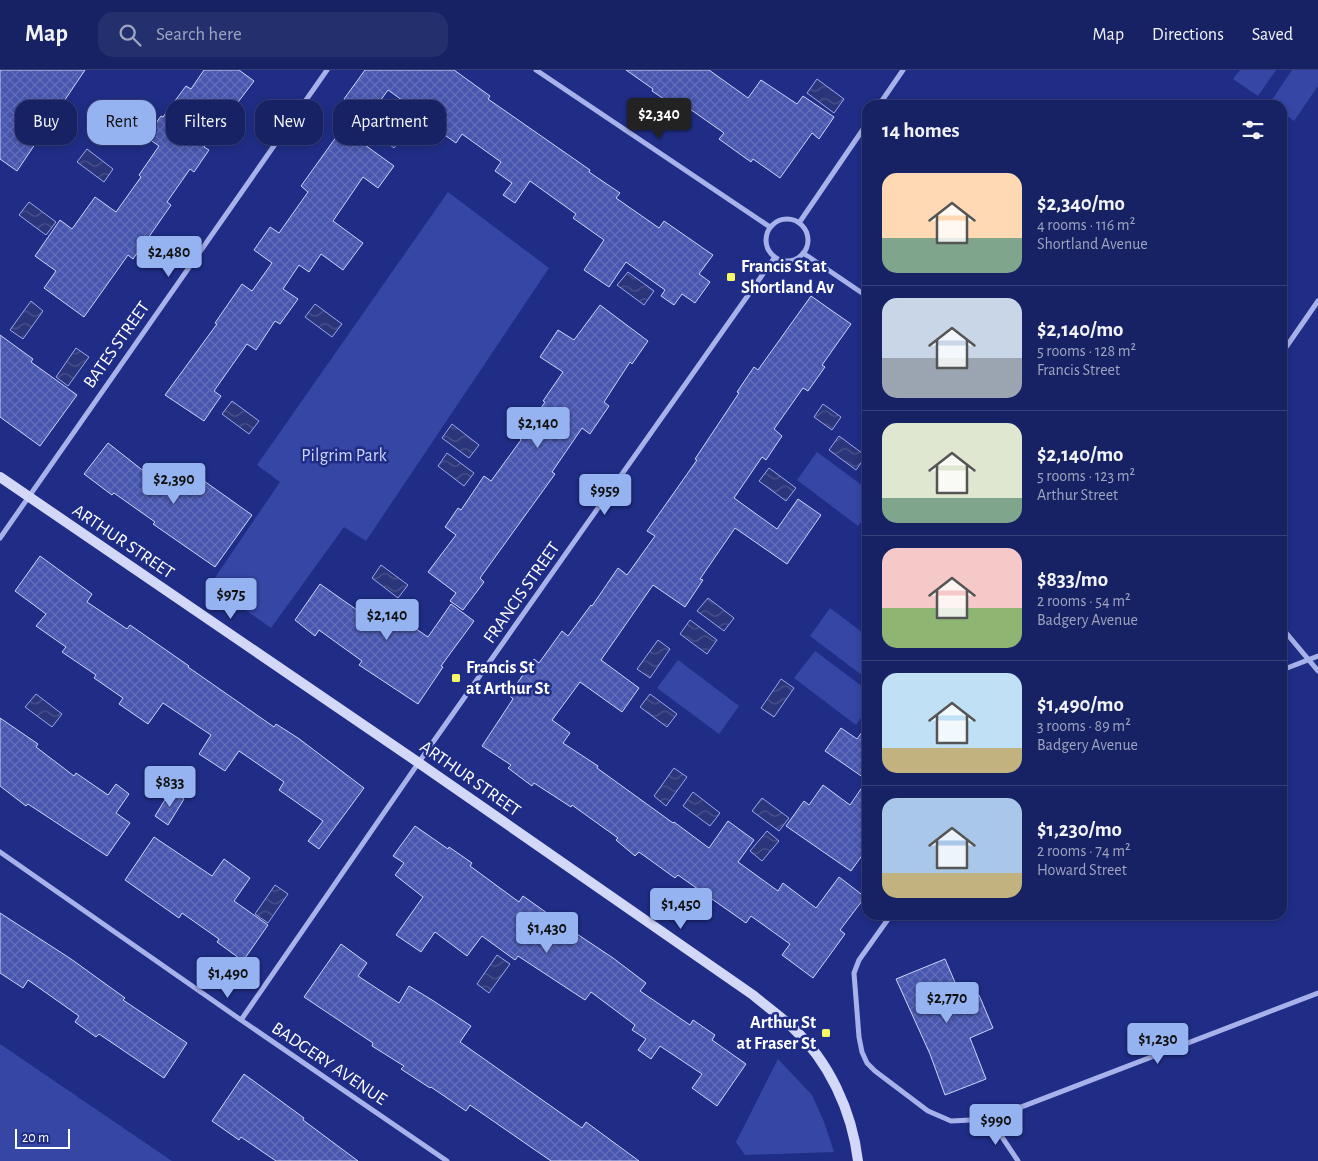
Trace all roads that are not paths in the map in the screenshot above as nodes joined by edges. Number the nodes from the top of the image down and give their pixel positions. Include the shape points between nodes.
1 (327, 70) edge
2 (536, 70) edge
3 (903, 70) edge
4 (882, 100) edge
5 (862, 131) edge
6 (799, 223) junction
7 (770, 227) junction
8 (803, 253) junction
9 (775, 257) junction
10 (862, 293) edge
11 (1318, 301) edge
12 (1287, 346) edge
13 (0, 477) edge
14 (28, 497) junction
15 (0, 538) edge
16 (1287, 634) edge
17 (1318, 656) edge
18 (1309, 660) junction
19 (1287, 668) edge
20 (1318, 671) edge
21 (419, 763) junction
22 (0, 852) edge
23 (887, 920) edge
24 (1318, 993) edge
25 (241, 1020) junction
26 (990, 1119) junction
27 (447, 1161) edge
28 (858, 1161) edge
29 (1018, 1161) edge

1 - 14 street, BATES STREET
2 - 7 street
3 - 4 street
5 - 6 street
6 - 7 street via 788,219 775,222
6 - 8 street via 807,234 807,247
7 - 9 street via 766,240
8 - 9 street via 787,261
8 - 10 street
9 - 21 street, FRANCIS STREET
11 - 12 street
13 - 14 main road, ARTHUR STREET
14 - 15 street, BATES STREET
14 - 21 main road, ARTHUR STREET
16 - 18 street
17 - 18 street
18 - 19 street
18 - 20 street
21 - 25 street, FRANCIS STREET
21 - 28 main road, ARTHUR STREET via 791,1026 816,1054 842,1100
22 - 25 street, BADGERY AVENUE
23 - 26 street via 859,960 854,973 859,1037 867,1063 911,1100 943,1118 951,1121
24 - 26 street
25 - 27 street, BADGERY AVENUE
26 - 29 street

